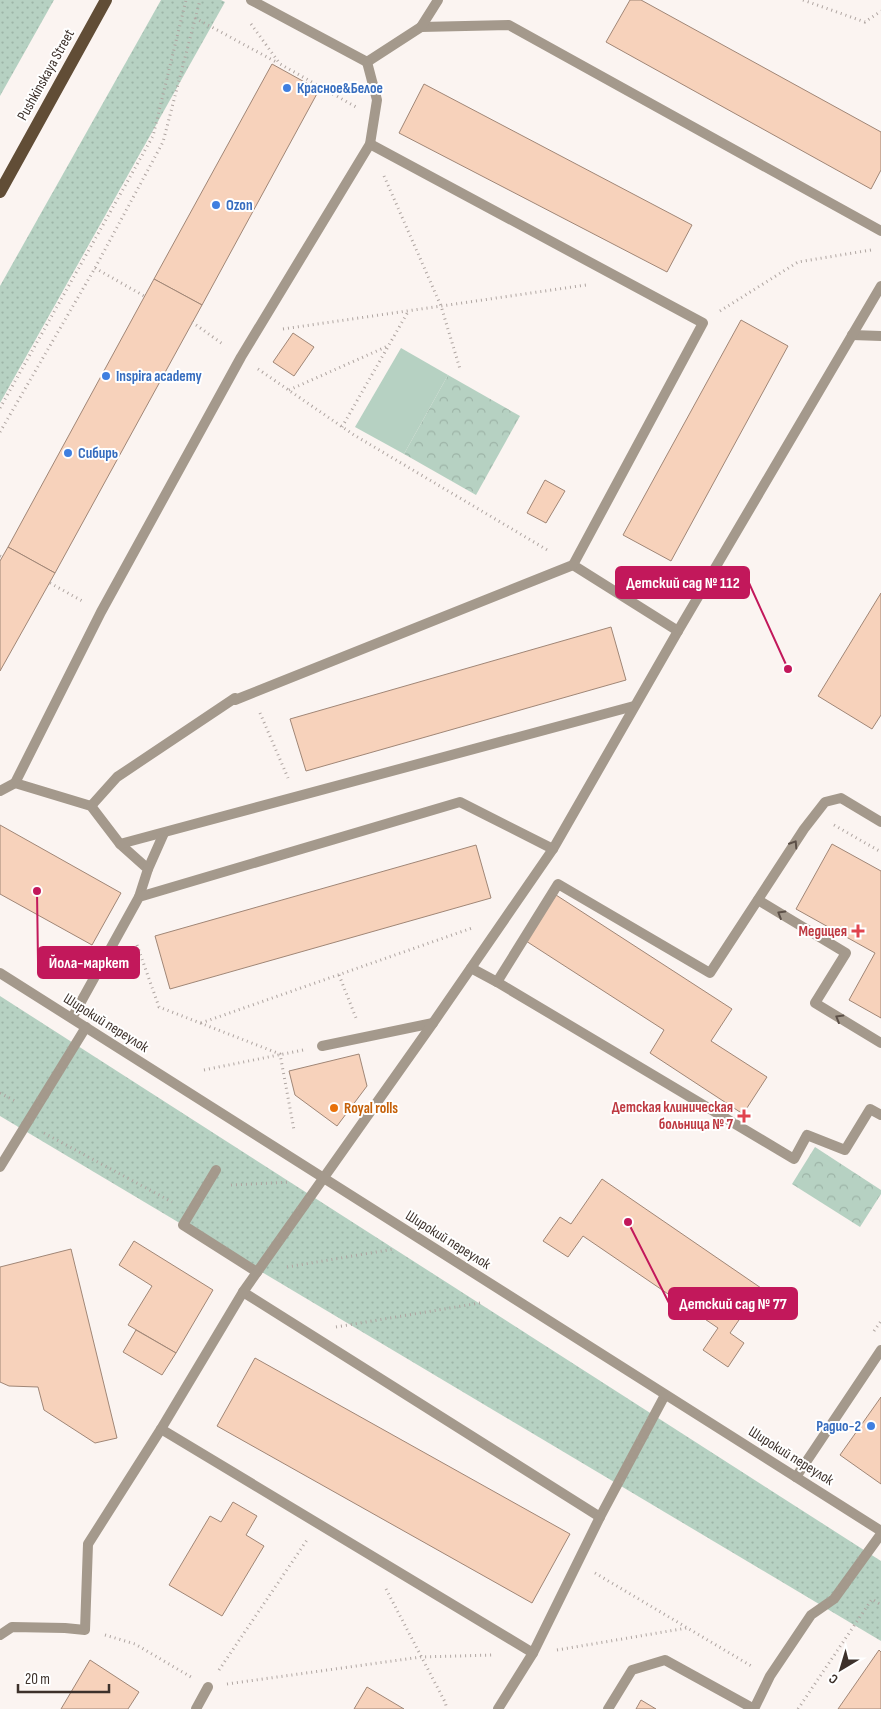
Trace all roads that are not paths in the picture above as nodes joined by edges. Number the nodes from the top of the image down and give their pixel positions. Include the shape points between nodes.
1 (106, 0) edge
2 (251, 0) edge
3 (438, 0) edge
4 (421, 26) junction
5 (367, 62) junction
6 (370, 144) junction
7 (0, 192) edge
8 (881, 230) edge
9 (881, 286) edge
10 (852, 335) junction
11 (881, 336) edge
12 (573, 565) junction
13 (678, 630) junction
14 (634, 706) junction
15 (15, 783) junction
16 (0, 790) edge
17 (91, 806) junction
18 (881, 822) edge
19 (164, 833) junction
20 (120, 844) junction
21 (552, 849) junction
22 (148, 869) junction
23 (139, 897) junction
24 (758, 900) junction
25 (471, 968) junction
26 (0, 973) edge
27 (497, 982) junction
28 (72, 1018) junction
29 (433, 1023) junction
30 (86, 1027) junction
31 (881, 1043) edge
32 (322, 1046) road end
33 (881, 1115) edge
34 (0, 1167) edge
35 (216, 1170) dead end
36 (324, 1179) junction
37 (257, 1272) junction
38 (243, 1292) junction
39 (881, 1350) edge
40 (871, 1366) junction
41 (881, 1372) edge
42 (665, 1395) junction
43 (161, 1429) junction
44 (796, 1477) junction
45 (600, 1517) junction
46 (881, 1533) edge
47 (0, 1635) edge
48 (533, 1654) junction
49 (208, 1687) road end
50 (196, 1709) edge
51 (498, 1709) edge
52 (608, 1709) edge
53 (754, 1709) edge

1 - 7 main road, Pushkinskaya Street
2 - 5 street
3 - 4 street
4 - 5 street
4 - 8 street via 509,25
5 - 6 street via 377,100
6 - 12 street via 703,323
6 - 15 street via 241,357 101,612
9 - 10 street
10 - 11 street
10 - 13 street
12 - 13 street
12 - 17 street via 235,698 117,777
13 - 14 street
14 - 19 street
14 - 21 street
15 - 16 street
15 - 17 street
17 - 20 street
24 -> 18 street via 804,829 826,802 841,798
19 - 20 street
19 - 22 street
20 - 22 street
21 - 23 street via 460,802
21 - 25 street
22 - 23 street
23 - 28 street
24 - 27 street via 710,973 558,884
31 -> 24 street via 815,1003 846,953
25 - 27 street
25 - 29 street
26 - 28 street, Широкий переулок
27 - 33 street via 794,1159 807,1135 845,1150 870,1108
28 - 30 street, Широкий переулок
29 - 32 street
29 - 36 street
30 - 34 street
30 - 36 street, Широкий переулок
35 - 37 street via 182,1225
36 - 37 street
36 - 42 street, Широкий переулок
37 - 38 street
38 - 43 street
38 - 45 street
39 - 40 street
40 - 41 street
40 - 44 street
42 - 44 street, Широкий переулок
42 - 45 street
43 - 47 street via 88,1544 85,1630 12,1627
43 - 48 street
44 - 46 street, Широкий переулок
45 - 48 street
46 - 53 street via 834,1599 811,1615 770,1676
48 - 51 street
49 - 50 street
52 - 53 street via 632,1670 665,1660

